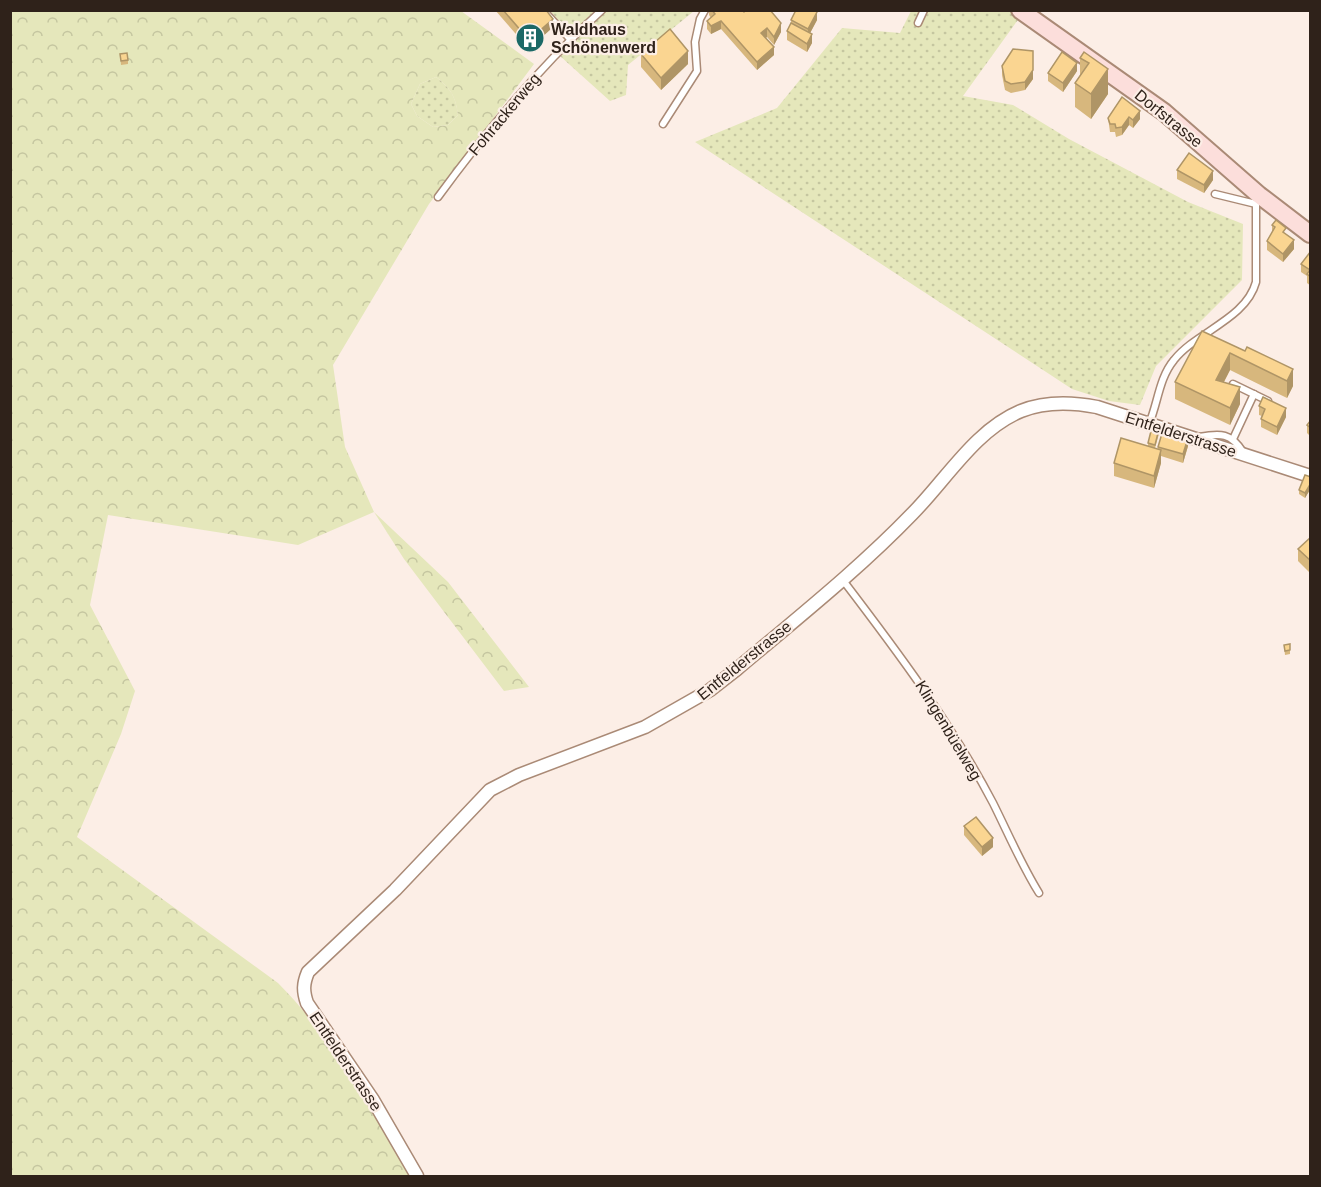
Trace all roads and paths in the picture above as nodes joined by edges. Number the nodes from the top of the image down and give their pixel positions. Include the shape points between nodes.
1 (543, 10) edge
2 (602, 10) edge
3 (705, 10) edge
4 (924, 10) edge
5 (1020, 10) edge
6 (918, 23) dead end
7 (570, 39) junction
8 (663, 123) dead end
9 (1215, 194) dead end
10 (438, 197) dead end
11 (1257, 200) junction
12 (1311, 234) edge
13 (1233, 384) edge
14 (1254, 394) junction
15 (1279, 406) edge
16 (1149, 425) junction
17 (1233, 438) junction
18 (1192, 439) junction
19 (1245, 455) junction
20 (1311, 476) edge
21 (841, 579) junction
22 (1039, 893) dead end
23 (417, 1176) edge

1 - 7 lane
2 - 7 lane, Fohrackerweg
3 - 8 lane via 695,42 697,71
4 - 6 lane
5 - 11 street, Dorfstrasse via 1164,112
7 - 10 lane, Fohrackerweg via 476,146
9 - 11 lane
11 - 12 street, Dorfstrasse
11 - 16 lane via 1254,292 1175,358 1165,372 1160,401
13 - 14 lane
14 - 15 lane
14 - 17 lane
16 - 18 street, Entfelderstrasse
16 - 21 street, Entfelderstrasse via 1072,402 1020,411 979,440 911,515
17 - 18 lane via 1220,433
17 - 19 lane
18 - 19 street, Entfelderstrasse
19 - 20 street, Entfelderstrasse
21 - 22 lane, Klingenbüelweg via 923,686 993,804 1018,859
21 - 23 street, Entfelderstrasse via 737,669 680,709 490,790 395,890 308,972 303,991 307,1003 373,1100

